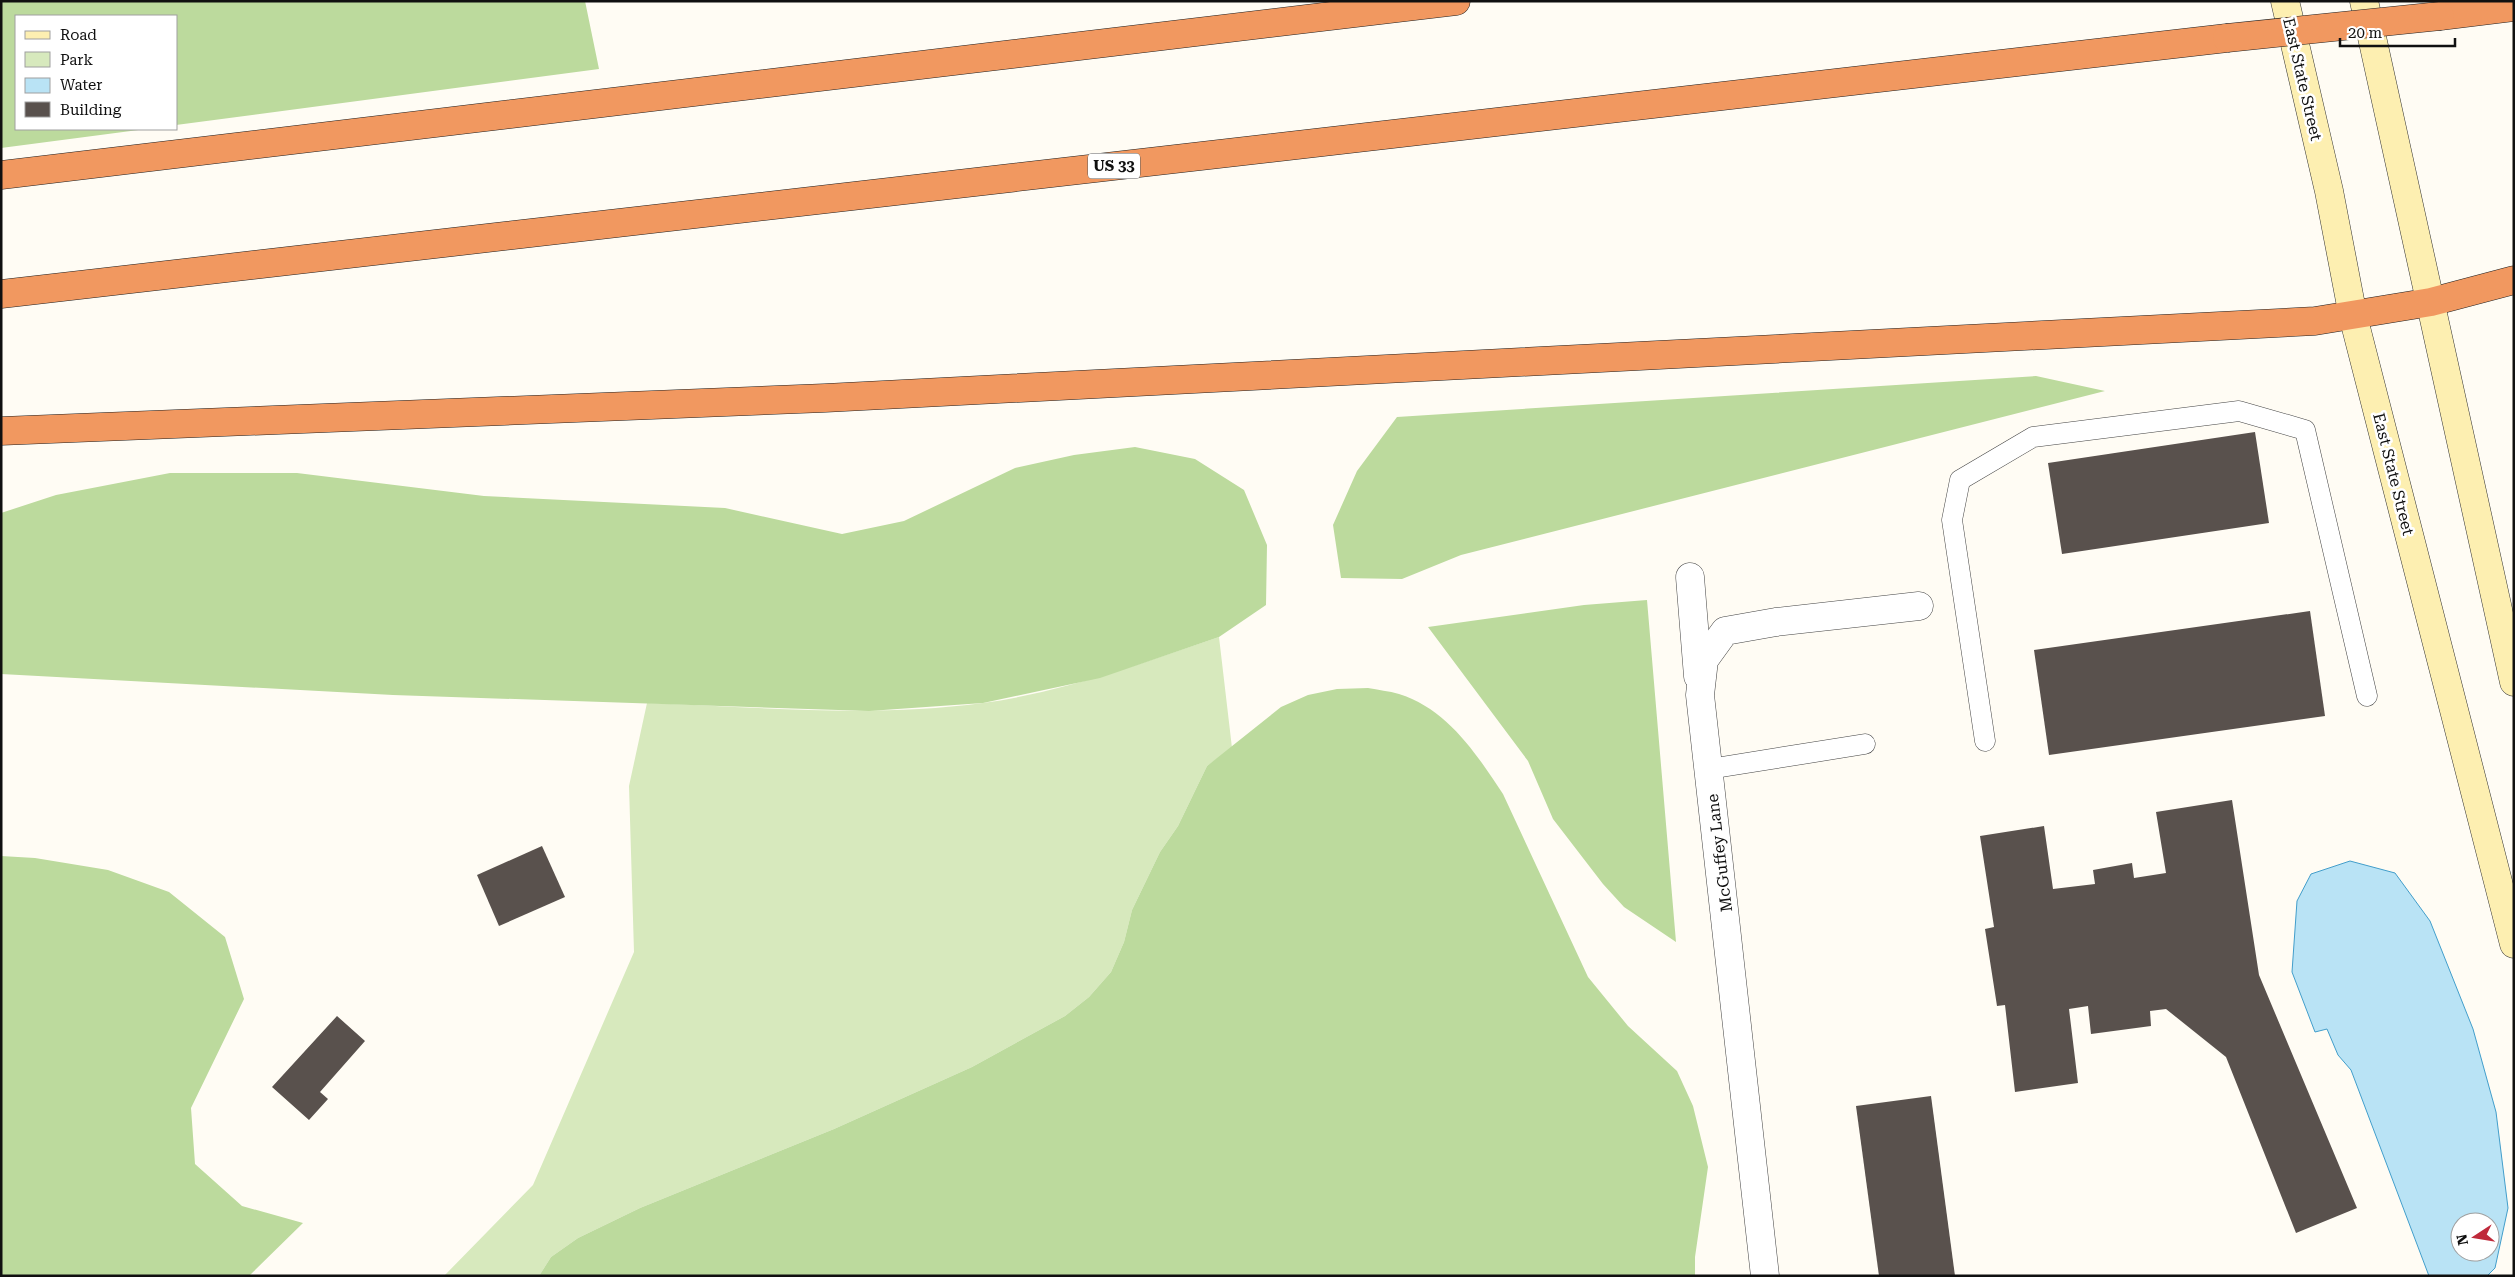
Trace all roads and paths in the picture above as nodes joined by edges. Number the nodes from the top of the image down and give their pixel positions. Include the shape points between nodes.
1 (1456, 1) edge
2 (2285, 1) edge
3 (2364, 1) edge
4 (2514, 7) edge
5 (1, 175) edge
6 (2514, 280) edge
7 (1, 294) edge
8 (2431, 302) junction
9 (2353, 316) junction
10 (1, 431) edge
11 (1690, 577) dead end
12 (1918, 606) dead end
13 (2514, 682) edge
14 (1700, 694) junction
15 (2367, 696) dead end
16 (1985, 742) dead end
17 (1865, 744) dead end
18 (1709, 769) junction
19 (2514, 944) edge
20 (1765, 1276) edge

1 - 5 highway
2 - 9 main road, East State Street via 2330,191
3 - 8 main road
4 - 7 highway, US 33, bridge
6 - 8 highway
8 - 9 highway
8 - 13 main road
9 - 10 highway via 2314,321 825,398
9 - 19 main road, East State Street
11 - 14 street
12 - 14 street, McGuffey Lane via 1725,631 1704,660
14 - 18 street, McGuffey Lane
15 - 16 lane via 2305,430 2239,410 2033,437 1960,480 1952,520
17 - 18 lane
18 - 20 street, McGuffey Lane

